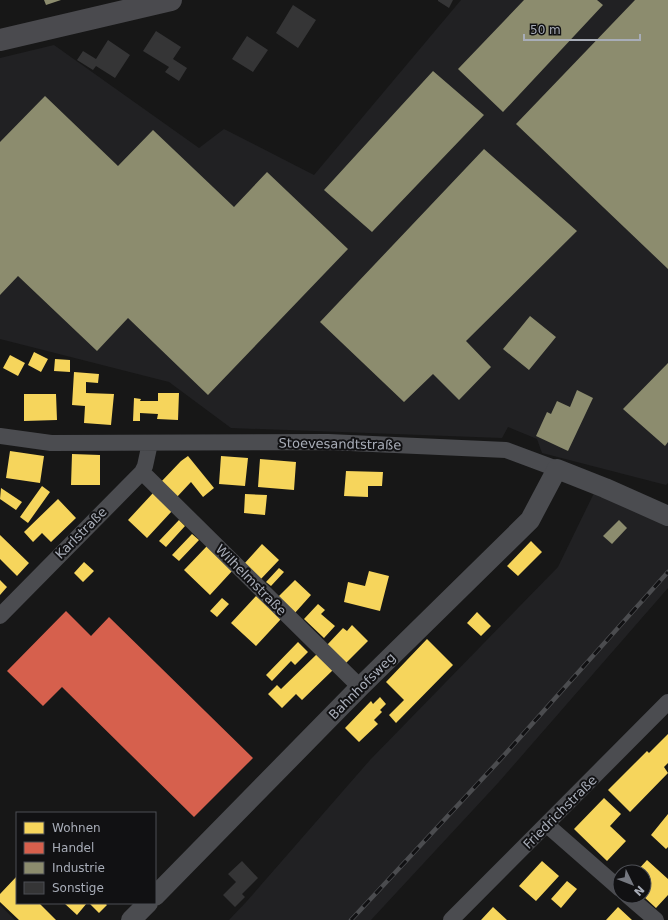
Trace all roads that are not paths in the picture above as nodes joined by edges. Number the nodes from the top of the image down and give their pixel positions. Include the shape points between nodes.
1 (171, 0) edge
2 (0, 40) edge
3 (0, 436) edge
4 (150, 444) junction
5 (557, 469) junction
6 (142, 472) junction
7 (668, 516) edge
8 (0, 616) edge
9 (360, 687) junction
10 (668, 702) edge
11 (547, 825) junction
12 (612, 882) edge
13 (156, 895) edge
14 (147, 904) edge
15 (637, 904) edge
16 (132, 920) edge
17 (451, 920) edge
18 (656, 920) edge

1 - 2 main road
3 - 4 street, Stoevesandtstraße via 51,444
4 - 5 street, Stoevesandtstraße via 328,442 506,450
4 - 6 street, Karlstraße
5 - 7 street, Stoevesandtstraße
5 - 9 street, Bahnhofsweg via 530,520
6 - 8 street, Karlstraße
6 - 9 street, Wilhelmstraße
9 - 13 street, Bahnhofsweg
10 - 11 street, Friedrichstraße
11 - 12 street
11 - 17 street, Friedrichstraße
14 - 16 street
15 - 18 street

